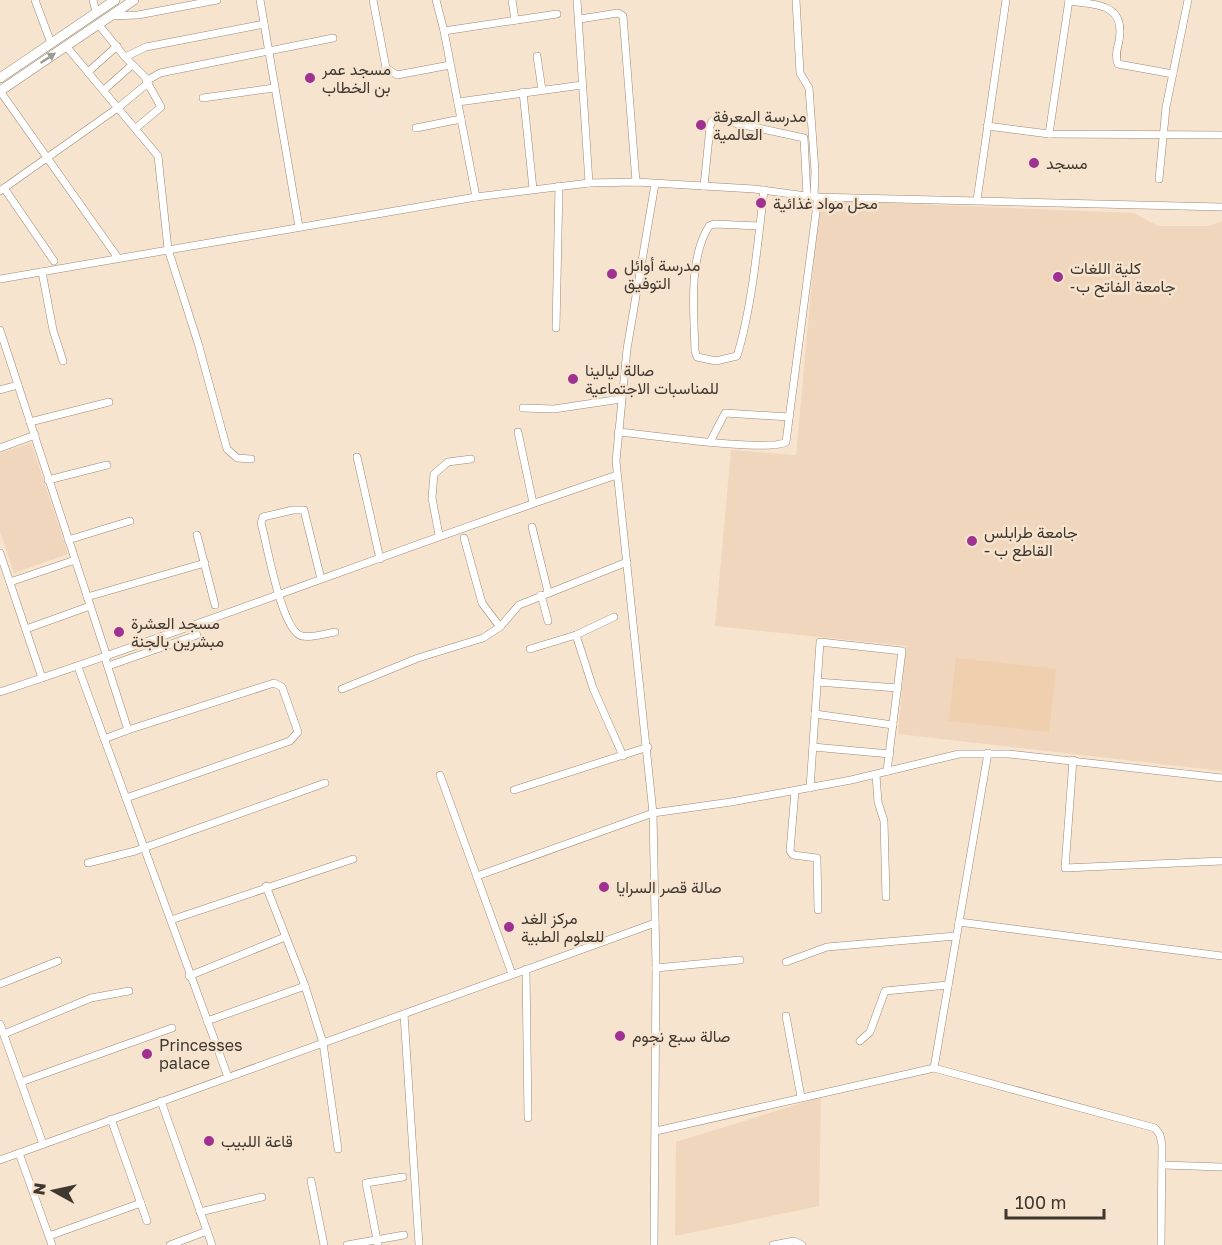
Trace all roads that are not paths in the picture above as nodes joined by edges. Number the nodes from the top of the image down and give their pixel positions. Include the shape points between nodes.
1 (35, 0) edge
2 (93, 0) edge
3 (115, 0) edge
4 (134, 0) edge
5 (217, 0) edge
6 (260, 0) edge
7 (373, 0) edge
8 (436, 0) edge
9 (512, 0) edge
10 (577, 0) edge
11 (796, 0) edge
12 (1005, 0) edge
13 (1069, 0) edge
14 (1188, 0) edge
15 (96, 12) junction
16 (556, 14) dead end
17 (110, 16) junction
18 (580, 19) junction
19 (515, 20) junction
20 (98, 24) junction
21 (264, 24) junction
22 (444, 31) junction
23 (333, 38) dead end
24 (51, 43) junction
25 (66, 46) junction
26 (117, 46) junction
27 (270, 51) junction
28 (537, 56) dead end
29 (125, 57) junction
30 (132, 65) junction
31 (450, 65) junction
32 (88, 72) junction
33 (1173, 74) junction
34 (0, 78) edge
35 (146, 82) junction
36 (582, 85) junction
37 (274, 88) junction
38 (104, 90) junction
39 (542, 90) junction
40 (0, 91) edge
41 (523, 92) junction
42 (203, 98) dead end
43 (458, 102) junction
44 (119, 107) junction
45 (461, 119) junction
46 (987, 126) junction
47 (136, 128) junction
48 (416, 128) dead end
49 (1049, 134) junction
50 (1163, 135) junction
51 (1222, 135) edge
52 (45, 157) junction
53 (1159, 179) dead end
54 (636, 182) junction
55 (589, 183) junction
56 (655, 184) junction
57 (559, 186) junction
58 (705, 186) junction
59 (2, 189) edge
60 (533, 189) junction
61 (764, 190) junction
62 (813, 196) junction
63 (476, 198) junction
64 (977, 200) junction
65 (1222, 207) edge
66 (760, 226) junction
67 (299, 227) junction
68 (168, 249) junction
69 (118, 258) junction
70 (54, 261) dead end
71 (42, 272) junction
72 (0, 279) edge
73 (556, 328) dead end
74 (0, 330) edge
75 (2, 340) edge
76 (63, 361) dead end
77 (18, 385) junction
78 (0, 390) edge
79 (621, 399) junction
80 (109, 402) dead end
81 (524, 408) dead end
82 (789, 417) junction
83 (30, 422) junction
84 (518, 432) dead end
85 (618, 432) junction
86 (35, 435) junction
87 (710, 442) junction
88 (0, 448) edge
89 (357, 457) dead end
90 (251, 459) dead end
91 (471, 459) dead end
92 (107, 465) dead end
93 (617, 475) junction
94 (48, 480) junction
95 (532, 503) junction
96 (130, 521) dead end
97 (532, 527) dead end
98 (197, 535) dead end
99 (439, 535) junction
100 (464, 538) dead end
101 (68, 540) junction
102 (0, 554) edge
103 (380, 559) junction
104 (75, 560) junction
105 (627, 562) junction
106 (205, 563) junction
107 (321, 579) junction
108 (10, 582) junction
109 (544, 594) junction
110 (278, 595) junction
111 (87, 597) junction
112 (215, 604) dead end
113 (90, 606) junction
114 (614, 617) dead end
115 (548, 621) dead end
116 (500, 627) junction
117 (26, 629) junction
118 (335, 632) dead end
119 (576, 634) junction
120 (197, 635) dead end
121 (530, 649) dead end
122 (106, 657) junction
123 (108, 666) junction
124 (78, 667) junction
125 (42, 678) junction
126 (817, 682) junction
127 (898, 688) junction
128 (342, 689) dead end
129 (0, 692) edge
130 (815, 714) junction
131 (893, 725) junction
132 (128, 730) junction
133 (104, 739) junction
134 (648, 747) junction
135 (813, 747) junction
136 (988, 753) junction
137 (890, 754) junction
138 (623, 756) junction
139 (1072, 760) junction
140 (887, 771) junction
141 (441, 775) dead end
142 (876, 775) junction
143 (1222, 778) edge
144 (325, 783) dead end
145 (810, 788) junction
146 (514, 790) dead end
147 (795, 791) junction
148 (126, 798) junction
149 (652, 813) junction
150 (144, 848) junction
151 (353, 859) dead end
152 (1222, 861) edge
153 (88, 863) dead end
154 (477, 876) junction
155 (266, 886) junction
156 (886, 897) dead end
157 (818, 910) dead end
158 (171, 920) junction
159 (959, 922) junction
160 (655, 923) junction
161 (956, 936) junction
162 (285, 937) junction
163 (1222, 957) edge
164 (740, 960) dead end
165 (58, 961) dead end
166 (786, 962) dead end
167 (656, 968) junction
168 (526, 969) junction
169 (512, 974) junction
170 (189, 975) junction
171 (0, 984) edge
172 (948, 985) junction
173 (305, 986) junction
174 (129, 991) dead end
175 (404, 1014) junction
176 (786, 1016) dead end
177 (207, 1021) junction
178 (0, 1023) edge
179 (172, 1028) dead end
180 (3, 1034) junction
181 (860, 1041) dead end
182 (323, 1043) junction
183 (934, 1068) junction
184 (228, 1077) junction
185 (21, 1082) junction
186 (801, 1096) junction
187 (161, 1101) junction
188 (528, 1118) dead end
189 (111, 1119) junction
190 (656, 1131) junction
191 (43, 1144) junction
192 (338, 1149) dead end
193 (19, 1153) junction
194 (0, 1160) edge
195 (1163, 1165) junction
196 (1222, 1167) edge
197 (403, 1177) dead end
198 (311, 1181) dead end
199 (262, 1197) dead end
200 (141, 1203) junction
201 (200, 1212) junction
202 (147, 1221) dead end
203 (207, 1231) junction
204 (404, 1235) dead end
205 (49, 1236) junction
206 (377, 1242) edge
207 (52, 1245) edge
208 (170, 1245) edge
209 (212, 1245) edge
210 (324, 1245) edge
211 (347, 1245) edge
212 (419, 1245) edge
213 (654, 1245) edge
214 (773, 1245) edge
215 (802, 1245) edge
216 (1161, 1245) edge

1 - 24 street
2 - 15 street
3 - 15 main road
4 - 17 main road
5 - 17 street via 138,15
6 - 21 street
7 - 31 street via 389,73 397,75
8 - 22 street
9 - 19 street
10 - 18 street
11 - 62 street via 800,73 809,88
12 - 46 street
13 - 33 street via 1107,6 1113,12 1120,25 1118,64
13 - 49 street
14 - 33 street
15 - 24 main road
16 - 19 street
17 - 20 main road
18 - 36 street
18 - 54 street via 618,13 623,16
19 - 22 street
20 - 25 main road
20 - 26 street
21 - 27 street
21 - 29 street via 146,47
22 - 31 street
23 - 27 street
24 - 34 main road
25 - 32 street
40 -> 25 main road
26 - 29 street
26 - 32 street
27 - 35 street via 160,73
27 - 37 street
28 - 39 street
29 - 30 street
30 - 35 street
30 - 38 street
31 - 43 street
32 - 38 street
33 - 50 street
35 - 44 street
35 - 47 street via 161,107
36 - 39 street
36 - 55 street
37 - 42 street
37 - 67 street
38 - 44 street
39 - 41 street
40 - 52 street
41 - 43 street
41 - 60 street
43 - 45 street
44 - 47 street
44 - 52 street
45 - 48 street
45 - 63 street
46 - 49 street
46 - 64 street
47 - 68 street via 158,156
49 - 50 street
50 - 51 street
50 - 53 street
52 - 59 street
52 - 69 street
54 - 55 street
54 - 56 street
55 - 57 street
56 - 58 street
56 - 79 street
57 - 60 street
57 - 73 street
58 - 61 street
58 - 62 street via 710,128 716,119 804,138
59 - 70 street
60 - 63 street
61 - 62 street
61 - 66 street
62 - 64 street
62 - 82 street
63 - 67 street
64 - 65 street
66 - 66 street via 714,224 704,234 694,272 697,357 716,361 737,357
67 - 68 street
68 - 69 street
68 - 90 street via 227,449 237,458
69 - 71 street
71 - 72 street
71 - 76 street
74 - 75 street
75 - 77 street
77 - 78 street
77 - 83 street
79 - 81 street via 554,409
79 - 85 street
80 - 83 street
82 - 87 street via 725,412
82 - 87 street via 787,440 782,445
83 - 86 street
84 - 95 street
85 - 87 street
85 - 93 street
86 - 88 street
86 - 94 street
89 - 103 street
91 - 99 street via 448,462 435,474 432,498
92 - 94 street
93 - 95 street
93 - 105 street
94 - 101 street
95 - 99 street
96 - 101 street
97 - 109 street
98 - 106 street
99 - 103 street
100 - 116 street via 482,603
101 - 104 street
102 - 108 street
103 - 107 street
104 - 108 street
104 - 111 street
105 - 109 street
105 - 134 street
106 - 111 street
106 - 112 street
107 - 110 street
107 - 110 street via 304,510 266,516 261,523
108 - 117 street
109 - 115 street
109 - 116 street via 519,604
110 - 118 street via 301,636
110 - 122 street
111 - 113 street
113 - 117 street
113 - 122 street
114 - 119 street
116 - 128 street via 483,638 418,658
117 - 125 street
119 - 121 street
119 - 138 street via 593,688
120 - 123 street
122 - 123 street
122 - 124 street
123 - 132 street
124 - 125 street
124 - 133 street
125 - 129 street
126 - 127 street
126 - 127 street via 820,642 902,651
126 - 130 street
127 - 131 street
130 - 131 street
130 - 135 street
131 - 137 street
132 - 133 street
132 - 148 street via 274,683 282,687 298,732 290,741
133 - 148 street
134 - 138 street
134 - 149 street
135 - 137 street
135 - 145 street
136 - 139 street
136 - 140 street via 959,754
136 - 159 street
137 - 140 street
138 - 146 street
139 - 143 street
139 - 152 street via 1065,868
140 - 142 street
141 - 154 street
142 - 145 street
142 - 156 street via 884,821
144 - 150 street
145 - 147 street
147 - 149 street
147 - 157 street via 790,851 817,858
148 - 150 street
149 - 154 street
149 - 160 street
150 - 153 street
150 - 158 street
151 - 155 street
154 - 169 street
155 - 158 street
155 - 162 street
158 - 170 street
159 - 161 street
159 - 163 street
160 - 167 street
160 - 168 street
161 - 166 street via 827,947
161 - 172 street
162 - 170 street
162 - 173 street
164 - 167 street
165 - 171 street
167 - 190 street
168 - 169 street
168 - 188 street
169 - 175 street
170 - 177 street
172 - 181 street via 885,991 870,1032
172 - 183 street
173 - 177 street
173 - 182 street
174 - 180 street via 91,998
175 - 182 street
175 - 212 street
176 - 186 street
177 - 184 street
178 - 180 street
179 - 185 street
180 - 185 street
182 - 184 street
182 - 192 street
183 - 186 street
183 - 195 street via 1149,1124 1160,1135
184 - 187 street
185 - 191 street
186 - 190 street
187 - 189 street
187 - 201 street
189 - 191 street
189 - 200 street
190 - 213 street
191 - 193 street
193 - 194 street
193 - 205 street
195 - 196 street
195 - 216 street
197 - 206 street via 366,1183
198 - 210 street
199 - 201 street
200 - 202 street
200 - 205 street
201 - 203 street
203 - 208 street
203 - 209 street
204 - 206 street
205 - 207 street
206 - 211 street
214 - 215 street via 794,1241

